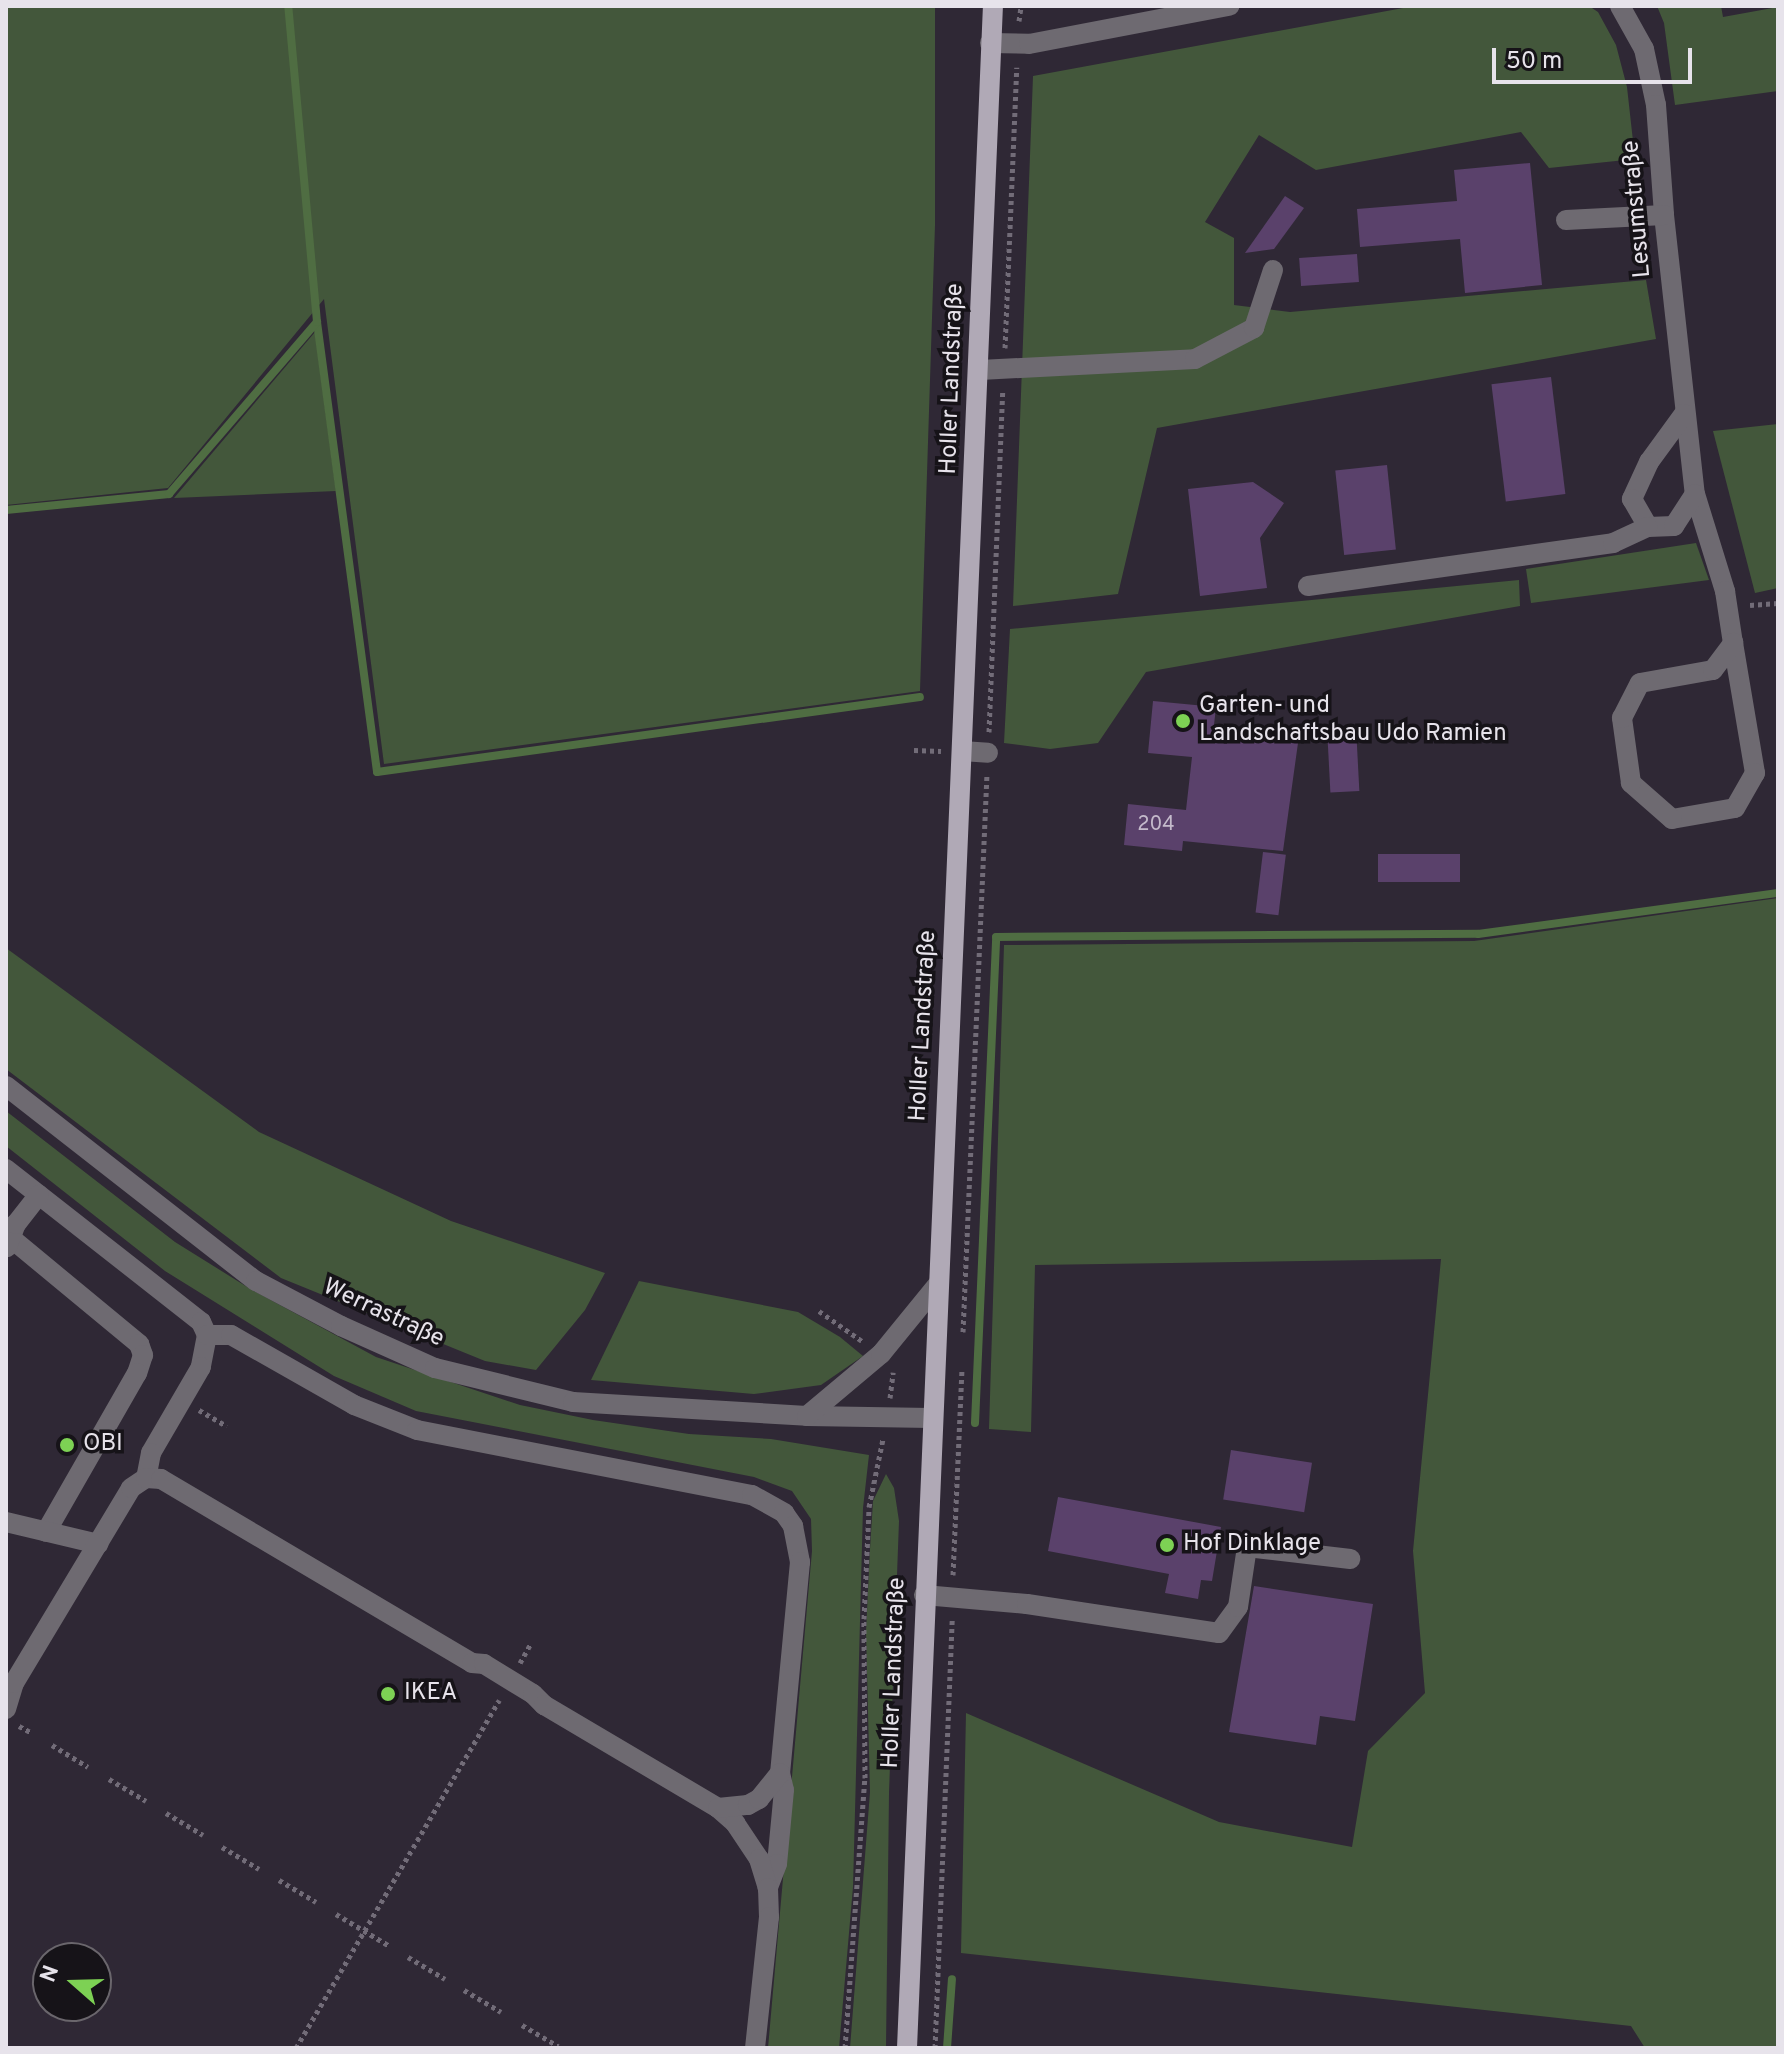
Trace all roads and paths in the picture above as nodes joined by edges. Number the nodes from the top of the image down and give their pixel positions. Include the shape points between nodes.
1 (993, 6) edge
2 (1021, 6) edge
3 (1229, 6) edge
4 (1620, 6) edge
5 (990, 43) junction
6 (1018, 43) junction
7 (1664, 215) junction
8 (1566, 220) dead end
9 (1273, 270) dead end
10 (1004, 369) junction
11 (980, 370) junction
12 (1684, 414) junction
13 (1695, 494) junction
14 (1648, 527) junction
15 (1308, 586) dead end
16 (1733, 643) junction
17 (962, 751) junction
18 (988, 753) junction
19 (6, 1086) edge
20 (6, 1169) edge
21 (39, 1195) junction
22 (8, 1241) edge
23 (938, 1284) junction
24 (819, 1311) dead end
25 (207, 1335) junction
26 (963, 1336) dead end
27 (881, 1354) junction
28 (962, 1368) dead end
29 (194, 1407) dead end
30 (807, 1416) junction
31 (888, 1416) junction
32 (931, 1418) junction
33 (227, 1426) dead end
34 (146, 1478) junction
35 (6, 1522) edge
36 (46, 1532) junction
37 (98, 1544) junction
38 (1350, 1559) dead end
39 (924, 1595) junction
40 (952, 1599) junction
41 (531, 1643) dead end
42 (510, 1680) junction
43 (6, 1709) edge
44 (52, 1745) dead end
45 (88, 1767) dead end
46 (780, 1773) junction
47 (109, 1779) dead end
48 (146, 1801) dead end
49 (718, 1808) junction
50 (166, 1813) dead end
51 (203, 1835) dead end
52 (222, 1847) dead end
53 (259, 1869) dead end
54 (279, 1880) dead end
55 (768, 1888) junction
56 (316, 1902) dead end
57 (336, 1914) dead end
58 (365, 1932) junction
59 (388, 1945) dead end
60 (408, 1957) dead end
61 (445, 1979) dead end
62 (464, 1990) dead end
63 (501, 2012) dead end
64 (522, 2025) dead end
65 (558, 2046) edge
66 (296, 2048) edge
67 (755, 2048) edge
68 (845, 2048) edge
69 (907, 2048) edge
70 (935, 2048) edge

1 - 5 main road, Holler Landstraße
2 - 6 path
3 - 6 street
4 - 7 street, Lesumstraße via 1644,49 1656,105
5 - 6 street
5 - 11 main road, Holler Landstraße
6 - 10 path
7 - 8 street
7 - 12 street, Lesumstraße
9 - 10 street via 1254,328 1195,359
10 - 11 street
10 - 18 path
11 - 17 main road, Holler Landstraße
12 - 13 street, Lesumstraße
12 - 14 street via 1649,462 1632,499
13 - 14 street via 1674,526
13 - 16 street, Lesumstraße via 1725,591
14 - 15 street via 1613,543
16 - 16 street, Lesumstraße via 1755,773 1735,808 1672,819 1631,783 1622,718 1640,683 1713,670
17 - 18 street
17 - 23 main road, Holler Landstraße
18 - 26 path
19 - 30 street, Werrastraße via 256,1281 435,1368 573,1402
20 - 21 street
21 - 22 street
21 - 25 street via 201,1322
22 - 36 street via 139,1344 143,1355
23 - 27 street
23 - 32 main road, Holler Landstraße
24 - 27 path
25 - 34 street via 201,1367 151,1453
25 - 46 street via 231,1335 354,1405 417,1430 770,1502 793,1526 800,1562
27 - 30 street
27 - 31 path via 894,1367
28 - 40 path
29 - 33 path
30 - 31 street, Werrastraße
31 - 32 street, Werrastraße
31 - 68 path via 869,1507 865,1778
32 - 39 main road, Holler Landstraße
34 - 37 street via 131,1488
34 - 42 street via 161,1479 472,1663
35 - 36 street
36 - 37 street
37 - 43 street via 14,1683
38 - 40 street via 1247,1547 1238,1607 1219,1633 1027,1604
39 - 40 street
39 - 69 main road, Holler Landstraße
40 - 70 path
41 - 42 path
42 - 49 street
42 - 58 path
44 - 45 path
46 - 49 street via 759,1799
46 - 55 street via 784,1790 777,1864
47 - 48 path
49 - 55 street via 748,1838
50 - 51 path
52 - 53 path
54 - 56 path
55 - 67 street
57 - 58 path
58 - 59 path
58 - 66 path
60 - 61 path
62 - 63 path
64 - 65 path

